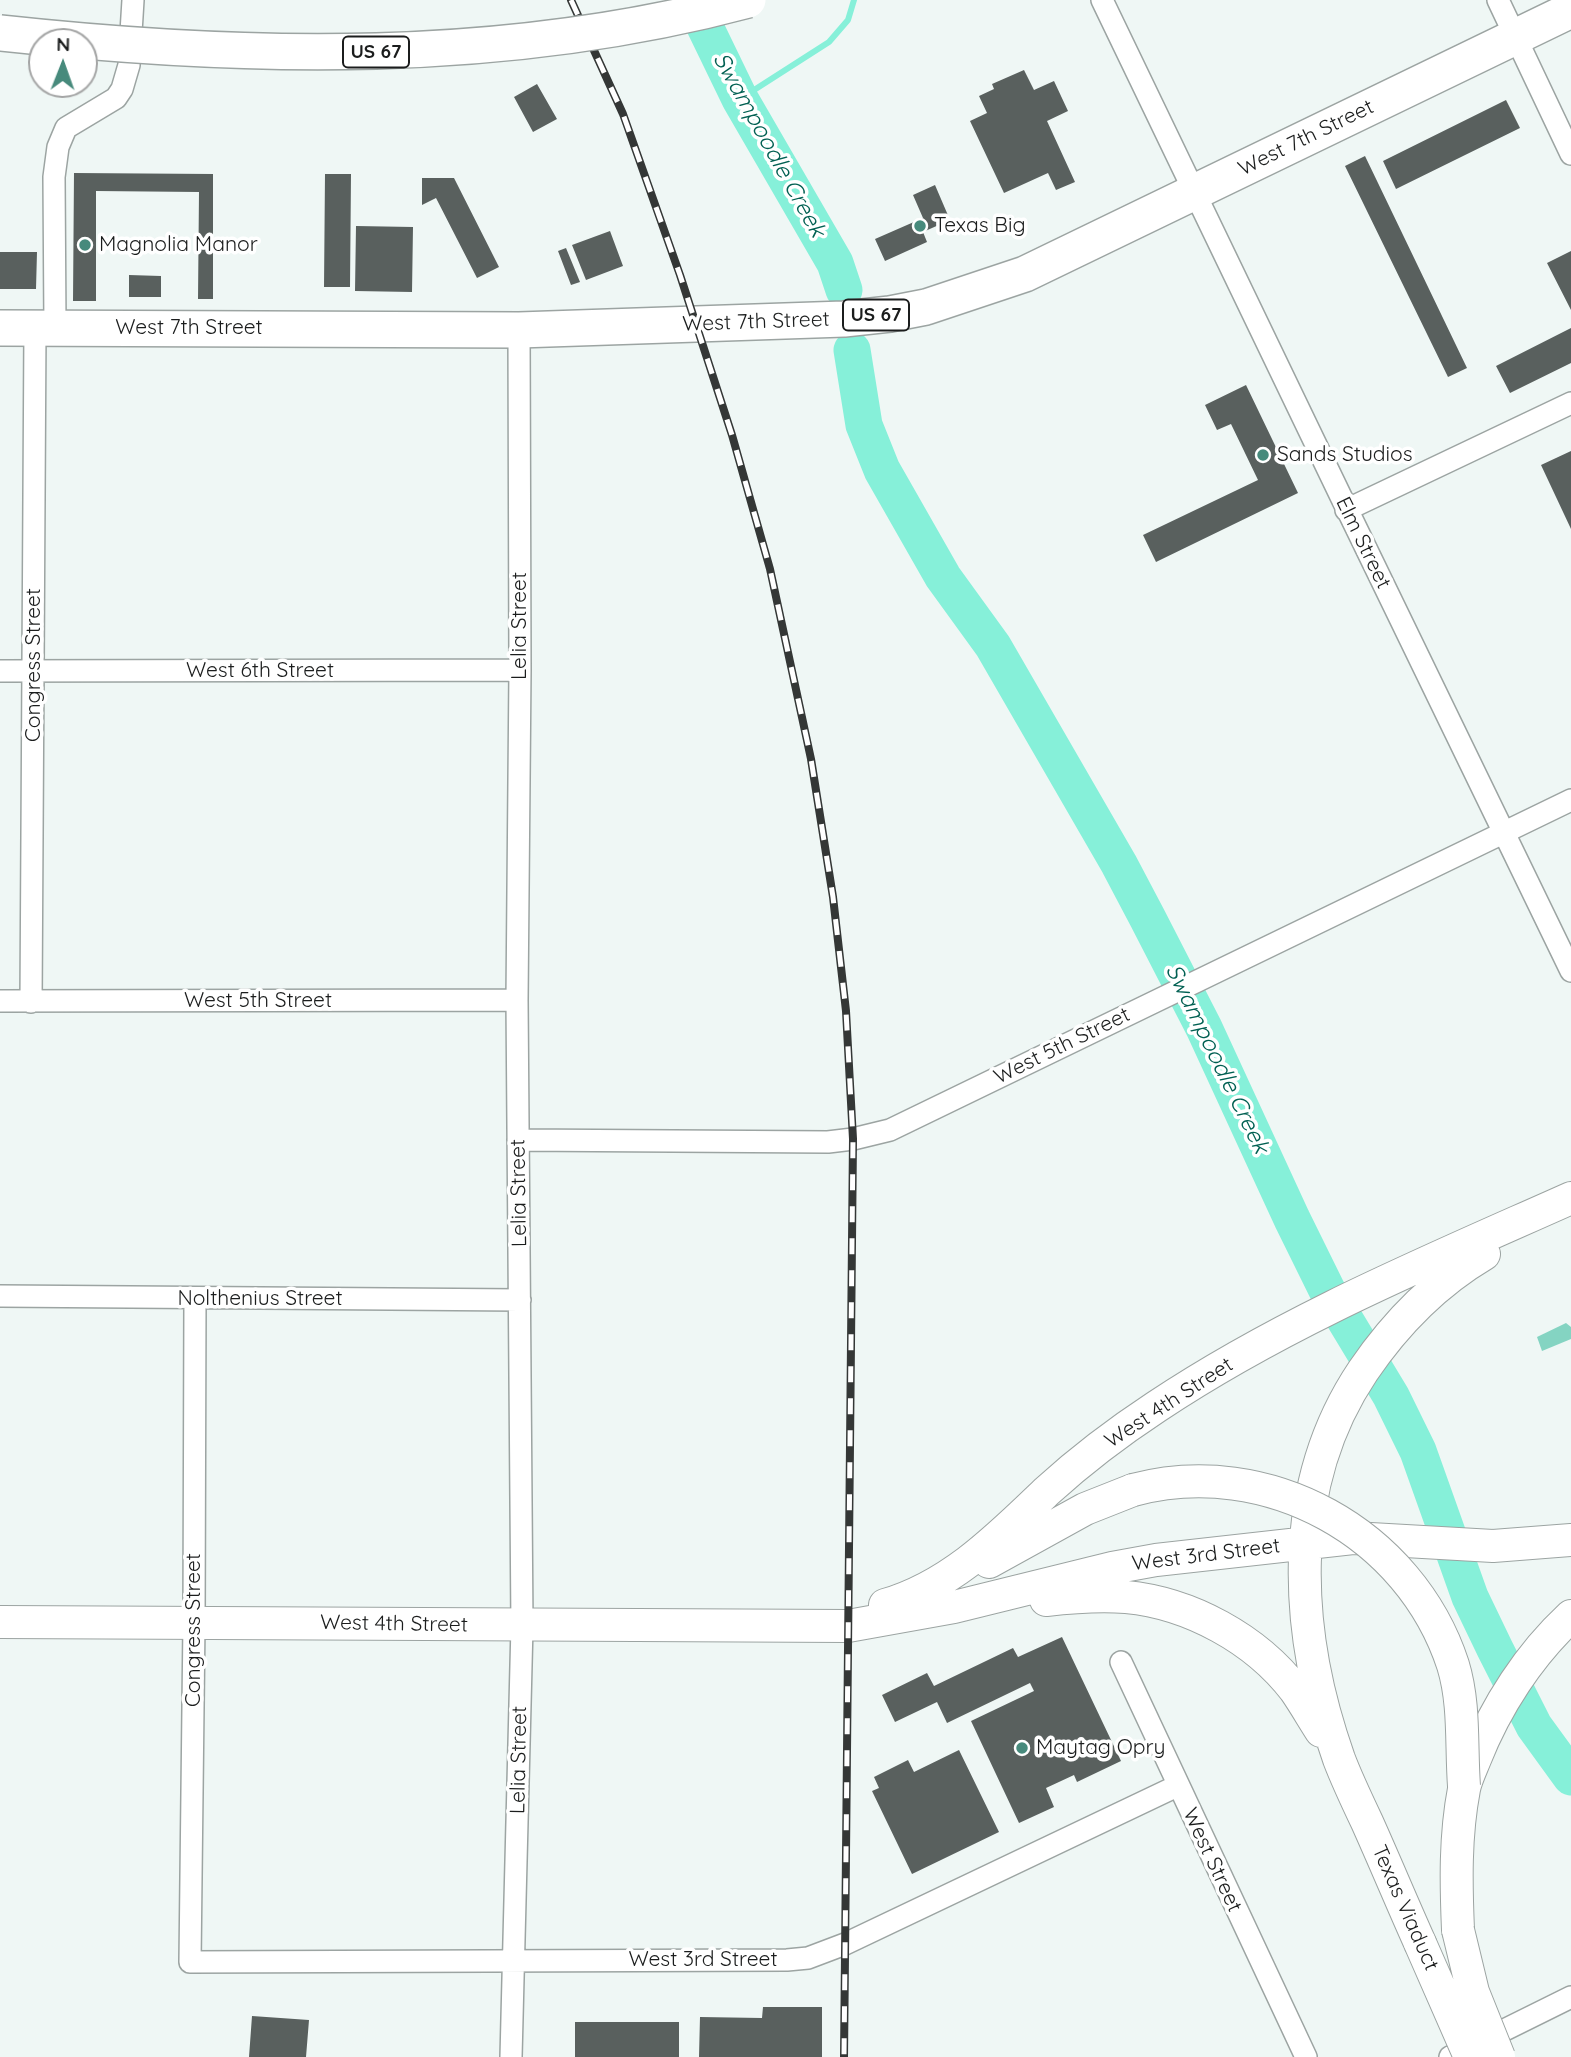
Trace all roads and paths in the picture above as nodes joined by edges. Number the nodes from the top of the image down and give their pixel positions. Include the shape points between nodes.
1 (133, 0) edge
2 (748, 0) edge
3 (1102, 0) edge
4 (1498, 0) edge
5 (1571, 10) edge
6 (0, 33) edge
7 (1516, 37) junction
8 (1571, 154) edge
9 (1194, 193) junction
10 (0, 328) edge
11 (45, 328) junction
12 (519, 330) junction
13 (1571, 403) edge
14 (1346, 510) junction
15 (520, 670) junction
16 (0, 671) edge
17 (34, 671) junction
18 (1571, 800) edge
19 (1504, 833) junction
20 (1571, 971) edge
21 (517, 1000) junction
22 (0, 1001) edge
23 (31, 1002) junction
24 (518, 1140) junction
25 (1561, 1203) edge
26 (0, 1296) edge
27 (195, 1298) junction
28 (520, 1300) junction
29 (1571, 1540) edge
30 (1305, 1543) junction
31 (928, 1590) junction
32 (954, 1607) junction
33 (1571, 1616) edge
34 (0, 1622) edge
35 (194, 1622) junction
36 (522, 1626) junction
37 (788, 1626) junction
38 (848, 1626) joint
39 (1121, 1662) dead end
40 (1339, 1759) junction
41 (1177, 1786) junction
42 (1464, 1786) junction
43 (514, 1961) junction
44 (190, 1962) joint
45 (1571, 1997) edge
46 (512, 2057) edge
47 (1306, 2057) edge
48 (1450, 2057) edge
49 (1470, 2057) edge
50 (1499, 2057) edge

1 - 11 street, Congress Street via 129,65 122,89 116,98 66,128 58,147
2 - 6 main road, US 67, bridge via 692,15 533,41 392,52 215,50
3 - 9 street, Elm Street
4 - 7 street
5 - 7 main road, West 7th Street / US 67
7 - 8 street
7 - 9 main road, West 7th Street / US 67
9 - 12 main road, West 7th Street / US 67 via 1025,274 902,312 822,320
9 - 14 street, Elm Street
10 - 11 main road, West 7th Street / US 67
11 - 12 main road, West 7th Street / US 67
11 - 17 street, Congress Street
12 - 15 street, Lelia Street
13 - 14 street
14 - 19 street, Elm Street
15 - 17 street, West 6th Street
15 - 21 street, Lelia Street
16 - 17 street, West 6th Street
17 - 23 street, Congress Street
18 - 19 street, West 5th Street
19 - 20 street, Elm Street
19 - 24 street, West 5th Street via 890,1130 828,1142
21 - 23 street, West 5th Street
21 - 24 street, Lelia Street
22 - 23 street, West 5th Street
24 - 28 street, Lelia Street
25 - 30 main road via 1448,1278 1405,1318 1373,1357 1337,1417 1314,1482
25 - 31 main road, West 4th Street via 1366,1291 1205,1376 1132,1423 1066,1475 1002,1535
26 - 27 street, Nolthenius Street
27 - 28 street, Nolthenius Street
27 - 35 street, Congress Street
28 - 36 street, Lelia Street
29 - 30 main road, West 3rd Street via 1515,1545 1353,1538
30 - 32 main road, West 3rd Street via 1112,1568
30 - 40 main road via 1308,1640
31 - 37 main road, West 4th Street via 876,1607
31 - 42 main road, bridge via 1133,1490 1185,1480 1226,1481 1287,1496 1354,1531 1388,1559 1428,1612 1454,1668 1462,1709
32 - 38 main road, West 3rd Street
32 - 40 main road via 1103,1596 1152,1601 1192,1614 1232,1634 1273,1667 1294,1690
33 - 42 main road via 1540,1649 1508,1695
34 - 35 main road, West 4th Street
35 - 36 main road, West 4th Street
35 - 44 street, Congress Street
36 - 37 main road, West 4th Street
36 - 43 street, Lelia Street
37 - 38 main road, West 4th Street
39 - 41 street, West Street
40 - 49 main road, Texas Viaduct, bridge
41 - 43 street, West 3rd Street via 808,1958
41 - 47 street, West Street
42 - 50 main road, Texas Viaduct, bridge via 1457,1854 1458,1930 1472,1992
43 - 44 street, West 3rd Street
43 - 46 street, Lelia Street
45 - 48 street

